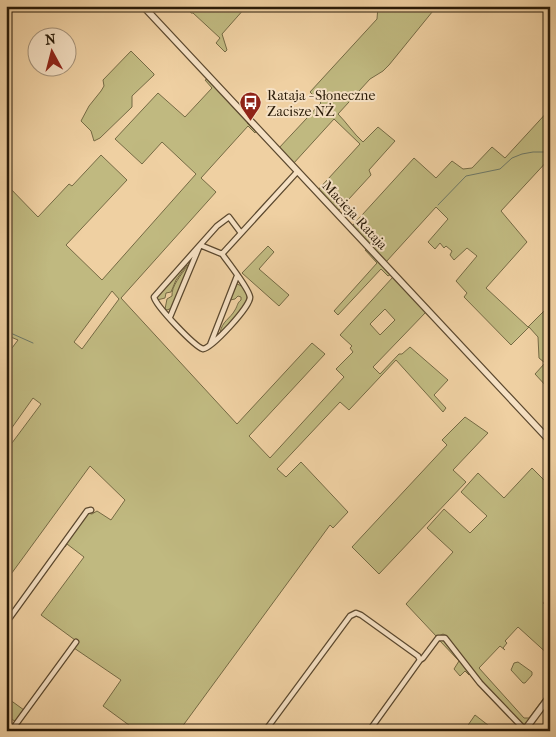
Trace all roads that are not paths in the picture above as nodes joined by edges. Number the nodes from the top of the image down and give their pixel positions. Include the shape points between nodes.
1 (143, 6) edge
2 (297, 172) junction
3 (242, 233) junction
4 (200, 245) junction
5 (222, 254) junction
6 (237, 276) junction
7 (170, 317) junction
8 (209, 347) junction
9 (550, 441) edge
10 (91, 510) dead end
11 (6, 623) edge
12 (76, 642) dead end
13 (420, 660) junction
14 (550, 696) edge
15 (524, 730) edge
16 (12, 731) edge
17 (266, 731) edge
18 (369, 731) edge

1 - 2 street, Macieja Rataja
2 - 3 street
2 - 9 street, Macieja Rataja
3 - 4 street via 229,217
3 - 5 street
4 - 5 street
4 - 7 street
4 - 7 street via 155,295 156,302
5 - 6 street
6 - 8 street
6 - 8 street via 249,294 249,304
7 - 8 street via 198,347
10 - 11 street via 87,511
12 - 16 street
13 - 15 street via 436,640 447,639 480,683
13 - 17 street via 354,613
13 - 18 street
14 - 15 street

